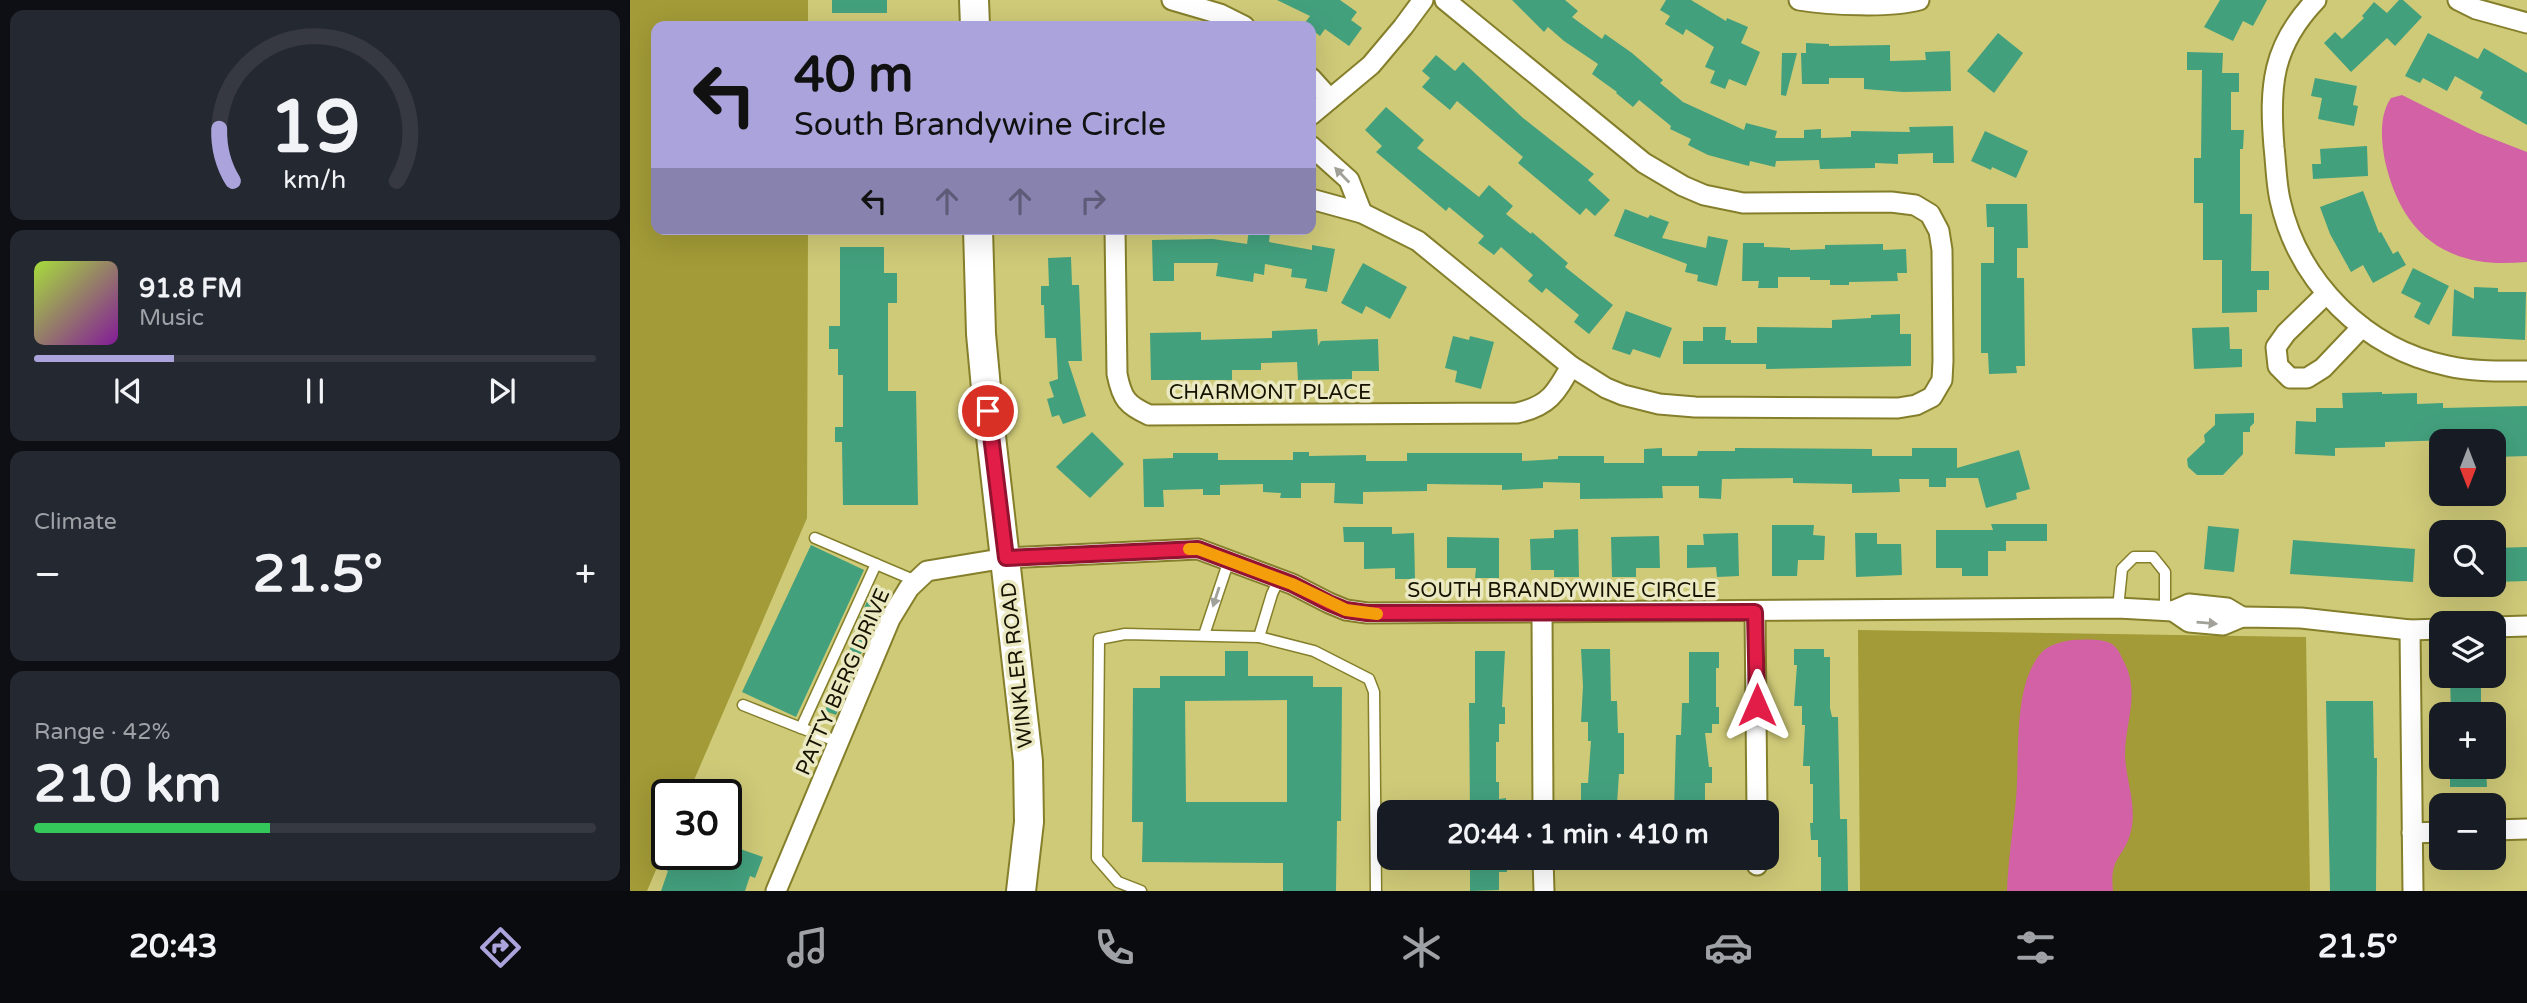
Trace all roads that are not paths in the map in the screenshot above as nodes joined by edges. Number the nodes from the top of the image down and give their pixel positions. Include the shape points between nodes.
1 (974, 0) edge
2 (1171, 0) edge
3 (1423, 0) edge
4 (1446, 0) edge
5 (1799, 0) edge
6 (1919, 0) edge
7 (2316, 0) edge
8 (2458, 0) edge
9 (975, 21) edge
10 (1233, 21) edge
11 (2527, 23) edge
12 (1316, 84) edge
13 (1330, 99) junction
14 (1316, 111) edge
15 (1316, 150) edge
16 (1316, 200) edge
17 (1362, 213) junction
18 (978, 235) edge
19 (1115, 235) edge
20 (2326, 294) junction
21 (2362, 327) junction
22 (1571, 366) junction
23 (2527, 371) edge
24 (814, 538) dead end
25 (1006, 558) junction
26 (1229, 560) junction
27 (876, 564) junction
28 (1279, 579) junction
29 (916, 581) junction
30 (2118, 608) junction
31 (2169, 610) junction
32 (1755, 612) junction
33 (1542, 613) junction
34 (2527, 626) edge
35 (2506, 627) edge
36 (2429, 629) edge
37 (2410, 630) junction
38 (1204, 635) junction
39 (1259, 638) junction
40 (743, 705) dead end
41 (801, 728) junction
42 (840, 742) junction
43 (1543, 800) edge
44 (1757, 800) edge
45 (2527, 829) edge
46 (2506, 830) edge
47 (2412, 832) junction
48 (2429, 832) edge
49 (1544, 870) edge
50 (776, 891) edge
51 (1021, 891) edge
52 (1141, 891) edge
53 (1376, 891) edge
54 (1544, 891) edge
55 (2413, 891) edge

1 - 9 street
2 - 10 street
3 - 13 street via 1371,65
4 - 22 street via 1644,163 1683,186 1743,203 1915,205 1930,214 1939,231 1942,380 1932,397 1916,405 1659,404 1606,388
5 - 6 street via 1835,4
7 - 20 street via 2281,50 2273,133 2285,218
8 - 11 street
12 - 13 street
13 - 14 street
17 -> 15 street via 1349,180
16 - 17 street
17 - 22 street via 1418,241
18 - 25 street, WINKLER ROAD via 982,346
19 - 22 street, CHARMONT PLACE via 1117,374 1121,392 1132,407 1149,415 1517,413 1537,409 1550,398
20 - 21 street
20 - 21 street via 2276,347 2277,366 2290,378 2307,378 2323,368
21 - 23 street via 2403,351 2447,366
24 - 27 lane
25 - 26 street, SOUTH BRANDYWINE CIRCLE via 1198,549
25 - 29 street, PATTY BERG DRIVE via 927,571
25 - 51 street, WINKLER ROAD via 1028,761 1029,822
26 - 28 street, SOUTH BRANDYWINE CIRCLE
26 -> 38 lane
27 - 29 lane
27 - 41 lane
28 - 33 street, SOUTH BRANDYWINE CIRCLE via 1346,610 1367,613
28 - 39 lane
29 - 42 street, PATTY BERG DRIVE via 890,620
30 - 31 street, SOUTH BRANDYWINE CIRCLE
30 - 31 lane via 2122,569 2134,557 2153,557 2165,572
30 - 32 street, SOUTH BRANDYWINE CIRCLE
31 - 37 street, SOUTH BRANDYWINE CIRCLE via 2189,604 2227,608 2242,617 2301,618
32 - 33 street, SOUTH BRANDYWINE CIRCLE
32 - 44 street
33 - 43 street
34 - 35 street
36 - 37 street, SOUTH BRANDYWINE CIRCLE
37 - 47 street
38 - 39 lane
38 - 52 lane via 1125,634 1099,639 1097,858 1118,882
39 - 53 lane via 1314,651 1369,679 1374,692
40 - 41 lane
41 - 42 lane
42 - 50 street, PATTY BERG DRIVE
45 - 46 street
47 - 48 street
47 - 55 street
49 - 54 street

